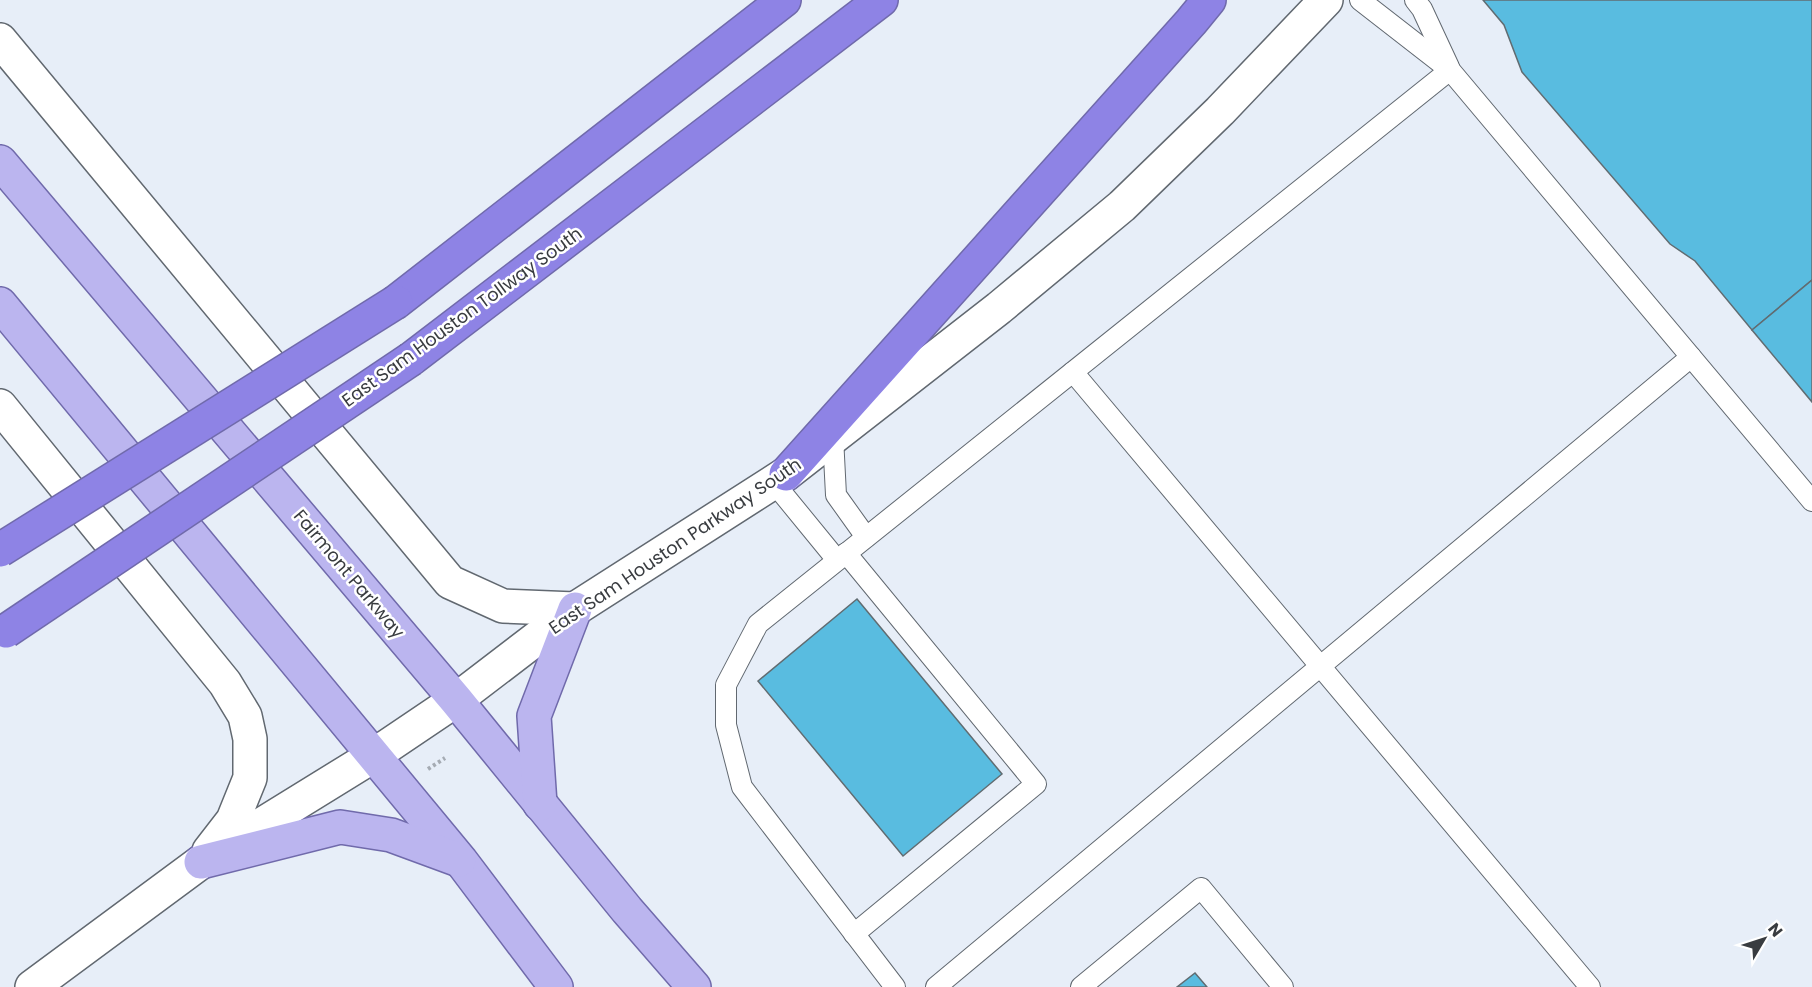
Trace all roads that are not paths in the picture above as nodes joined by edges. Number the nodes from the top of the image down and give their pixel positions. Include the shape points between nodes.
1 (784, 0) edge
2 (881, 0) edge
3 (1209, 0) edge
4 (1326, 0) edge
5 (1359, 0) edge
6 (1415, 0) edge
7 (0, 40) edge
8 (1450, 70) junction
9 (0, 162) edge
10 (0, 304) edge
11 (1691, 357) junction
12 (1073, 372) junction
13 (0, 406) edge
14 (833, 437) junction
15 (780, 479) junction
16 (1812, 501) edge
17 (866, 537) junction
18 (0, 550) edge
19 (842, 557) junction
20 (575, 609) junction
21 (3, 633) edge
22 (1320, 666) junction
23 (456, 700) junction
24 (374, 756) junction
25 (540, 804) junction
26 (460, 861) junction
27 (201, 862) junction
28 (854, 934) junction
29 (32, 987) edge
30 (556, 987) edge
31 (694, 987) edge
32 (895, 987) edge
33 (936, 987) edge
34 (1081, 987) edge
35 (1283, 987) edge
36 (1590, 987) edge

1 - 18 highway, bridge via 396,302
2 - 21 highway, East Sam Houston Tollway South, bridge via 411,359
3 - 15 highway
4 - 14 main road, East Sam Houston Parkway South via 1122,206
5 - 8 lane
6 - 8 lane
7 - 20 main road via 450,582 503,606
8 - 11 lane
8 - 12 lane
9 - 23 main road, Fairmont Parkway
10 - 24 main road
11 - 16 lane
11 - 22 lane
12 - 17 lane
12 - 22 lane
13 - 27 main road via 225,683 245,716 250,778 233,820
14 - 15 main road, East Sam Houston Parkway South
14 - 17 lane via 836,495
15 - 19 lane
15 - 20 main road, East Sam Houston Parkway South
17 - 19 lane
19 - 28 lane via 758,624 726,685 726,725 742,788
19 - 28 lane via 1036,784
20 - 23 main road, East Sam Houston Parkway South
20 - 25 main road via 534,716
22 - 33 lane
22 - 36 lane
23 - 24 main road, East Sam Houston Parkway South
23 - 25 main road, Fairmont Parkway
24 - 26 main road
24 - 27 main road, East Sam Houston Parkway South
25 - 31 main road, Fairmont Parkway
26 - 27 main road via 391,835 340,827
26 - 30 main road
27 - 29 main road, East Sam Houston Parkway South
28 - 32 lane
34 - 35 lane via 1201,888

